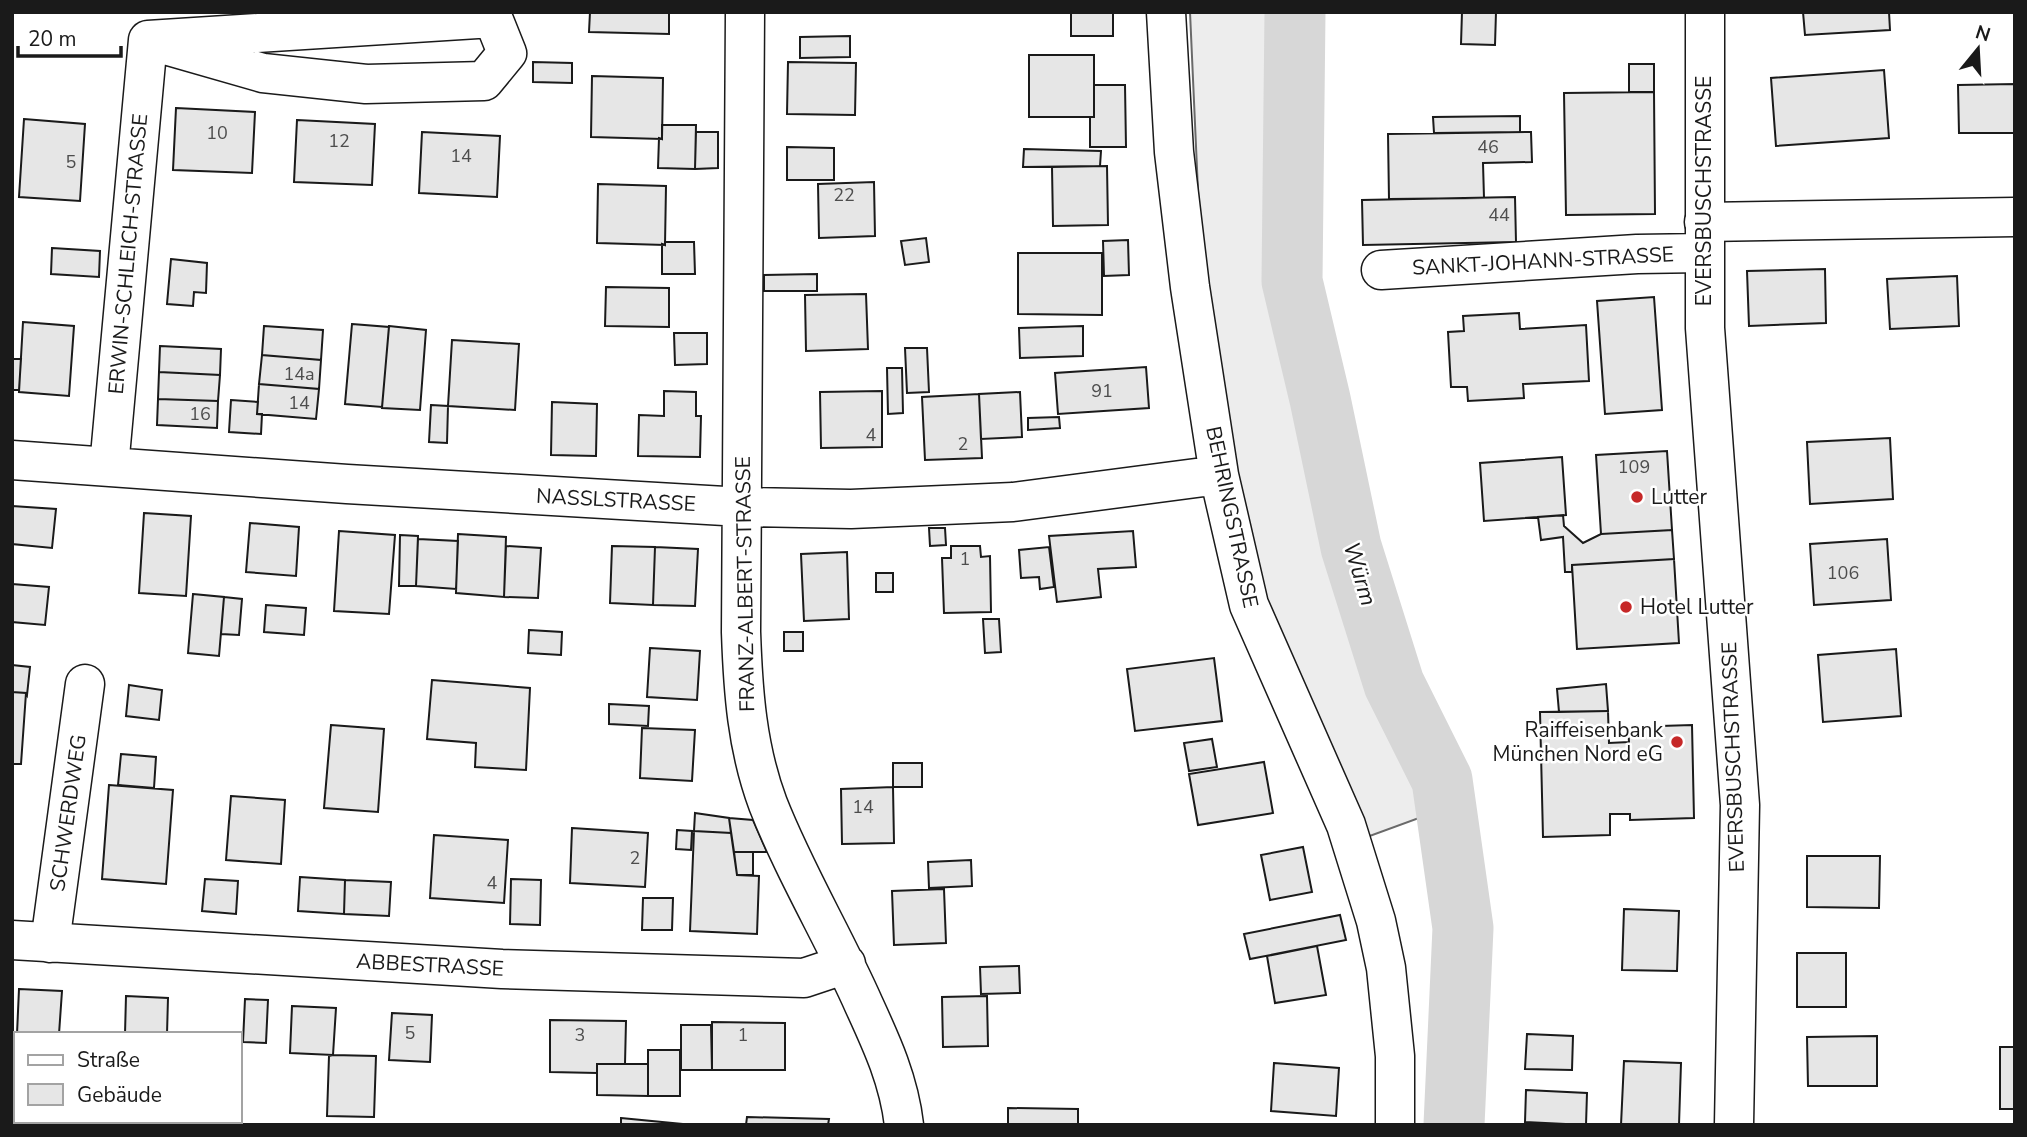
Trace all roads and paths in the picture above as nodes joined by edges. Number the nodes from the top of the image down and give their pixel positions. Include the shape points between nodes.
1 (745, 12) edge
2 (1166, 12) edge
3 (1705, 12) edge
4 (148, 40) junction
5 (2015, 217) edge
6 (1704, 237) junction
7 (1381, 270) dead end
8 (12, 460) edge
9 (109, 467) junction
10 (1219, 475) junction
11 (742, 508) junction
12 (85, 684) dead end
13 (12, 940) edge
14 (50, 943) junction
15 (846, 964) junction
16 (904, 1125) edge
17 (1395, 1125) edge
18 (1734, 1125) edge

1 - 11 street, FRANZ-ALBERT-STRASSE
2 - 10 street, BEHRINGSTRASSE via 1174,152
3 - 6 street, EVERSBUSCHSTRASSE
4 - 4 street via 263,73 366,84 484,81 507,52 493,18
4 - 9 street, ERWIN-SCHLEICH-STRASSE
5 - 6 street, SANKT-JOHANN-STRASSE
6 - 7 street, SANKT-JOHANN-STRASSE via 1637,254
6 - 18 street, EVERSBUSCHSTRASSE via 1705,328 1740,805
8 - 9 street, NASSLSTRASSE
9 - 11 street, NASSLSTRASSE
10 - 11 street, NASSLSTRASSE via 1013,502
10 - 17 street, BEHRINGSTRASSE via 1249,605 1346,825 1376,921 1395,1056
11 - 15 street, FRANZ-ALBERT-STRASSE via 743,685 756,765 768,804
12 - 14 street, SCHWERDWEG
13 - 14 street, ABBESTRASSE
14 - 15 street, ABBESTRASSE via 489,968 804,978
15 - 16 street, FRANZ-ALBERT-STRASSE via 891,1064

